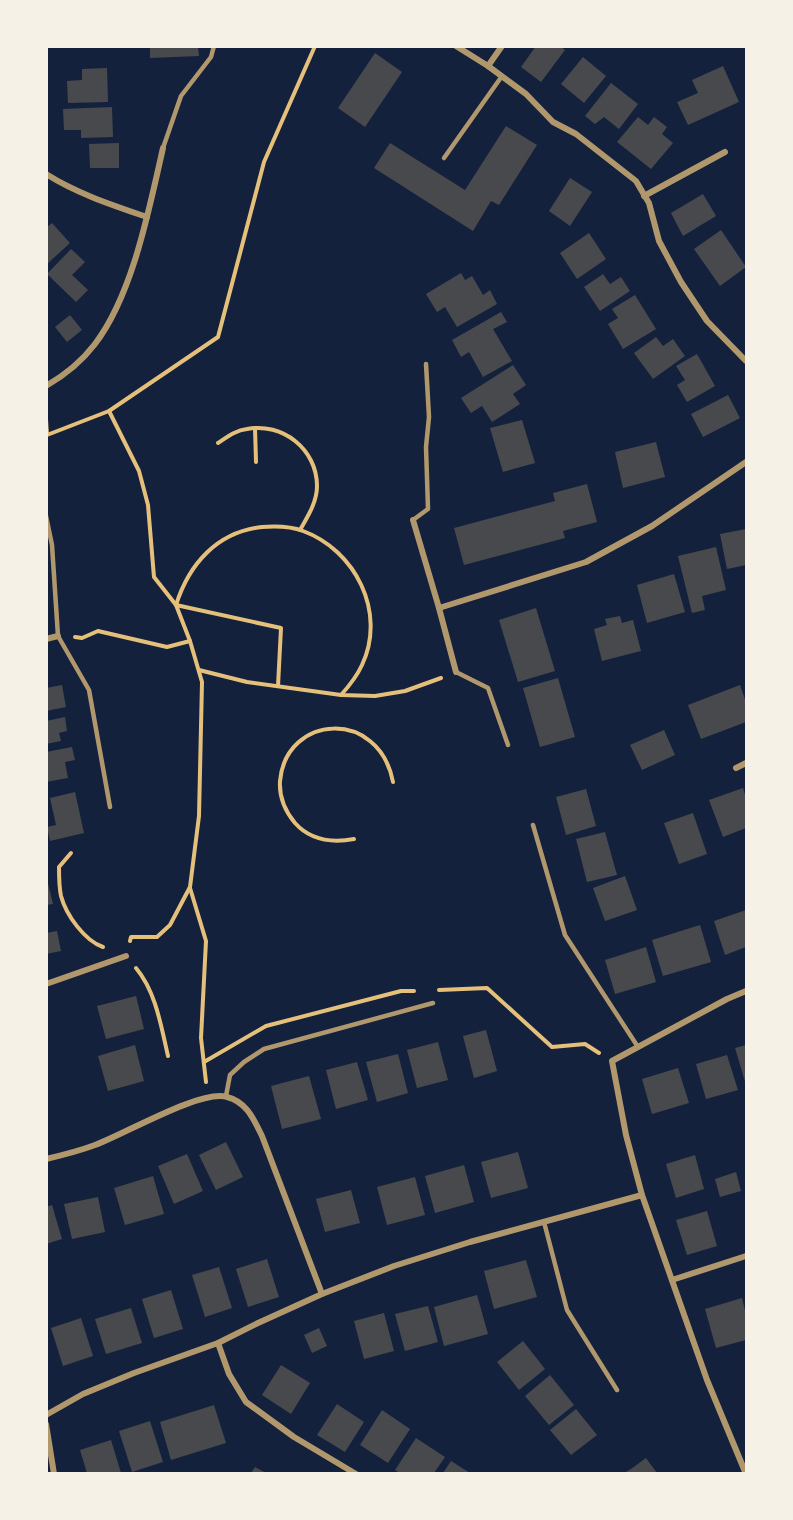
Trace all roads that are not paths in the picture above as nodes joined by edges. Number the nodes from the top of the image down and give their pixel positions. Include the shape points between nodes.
1 (214, 46) edge
2 (456, 46) edge
3 (502, 46) edge
4 (488, 66) junction
5 (502, 76) junction
6 (163, 148) joint
7 (725, 152) dead end
8 (444, 158) dead end
9 (46, 174) edge
10 (644, 196) junction
11 (147, 217) junction
12 (747, 362) edge
13 (426, 364) dead end
14 (46, 386) edge
15 (747, 462) edge
16 (46, 516) edge
17 (413, 520) joint
18 (439, 608) junction
19 (58, 636) junction
20 (46, 639) edge
21 (456, 672) joint
22 (508, 744) dead end
23 (747, 763) edge
24 (735, 768) dead end
25 (110, 807) dead end
26 (533, 825) dead end
27 (126, 956) road end
28 (46, 984) edge
29 (747, 991) edge
30 (433, 1003) dead end
31 (638, 1047) junction
32 (226, 1096) junction
33 (46, 1159) edge
34 (642, 1194) junction
35 (544, 1222) junction
36 (747, 1256) edge
37 (672, 1280) junction
38 (322, 1294) junction
39 (218, 1343) junction
40 (616, 1390) dead end
41 (46, 1415) edge
42 (46, 1424) edge
43 (54, 1473) edge
44 (357, 1473) edge
45 (746, 1473) edge

1 - 6 lane via 211,57 181,96
2 - 4 street
3 - 4 street
4 - 5 street
5 - 8 lane
5 - 10 street via 553,122 614,162 636,181
6 - 11 street
7 - 10 street
9 - 11 street via 77,191
10 - 12 street via 659,241 681,282 707,321
11 - 14 street via 117,307 95,344 68,373
13 - 17 lane via 428,509
15 - 18 street via 652,526 586,562
16 - 19 lane via 52,545
17 - 18 street
18 - 21 street
19 - 20 street
19 - 25 lane via 89,690
21 - 22 lane via 488,688
23 - 24 street
26 - 31 lane via 565,935
27 - 28 street
29 - 31 street
30 - 32 lane via 264,1049 230,1075
31 - 34 street via 612,1061
32 - 33 street via 174,1109 95,1145
32 - 38 street via 241,1102 253,1116
34 - 35 street
34 - 37 street
35 - 38 street via 394,1266
35 - 40 lane via 567,1310
36 - 37 street
37 - 45 street via 706,1380
38 - 39 street
39 - 41 street via 83,1394
39 - 44 street via 229,1374 246,1402 294,1437
42 - 43 street

